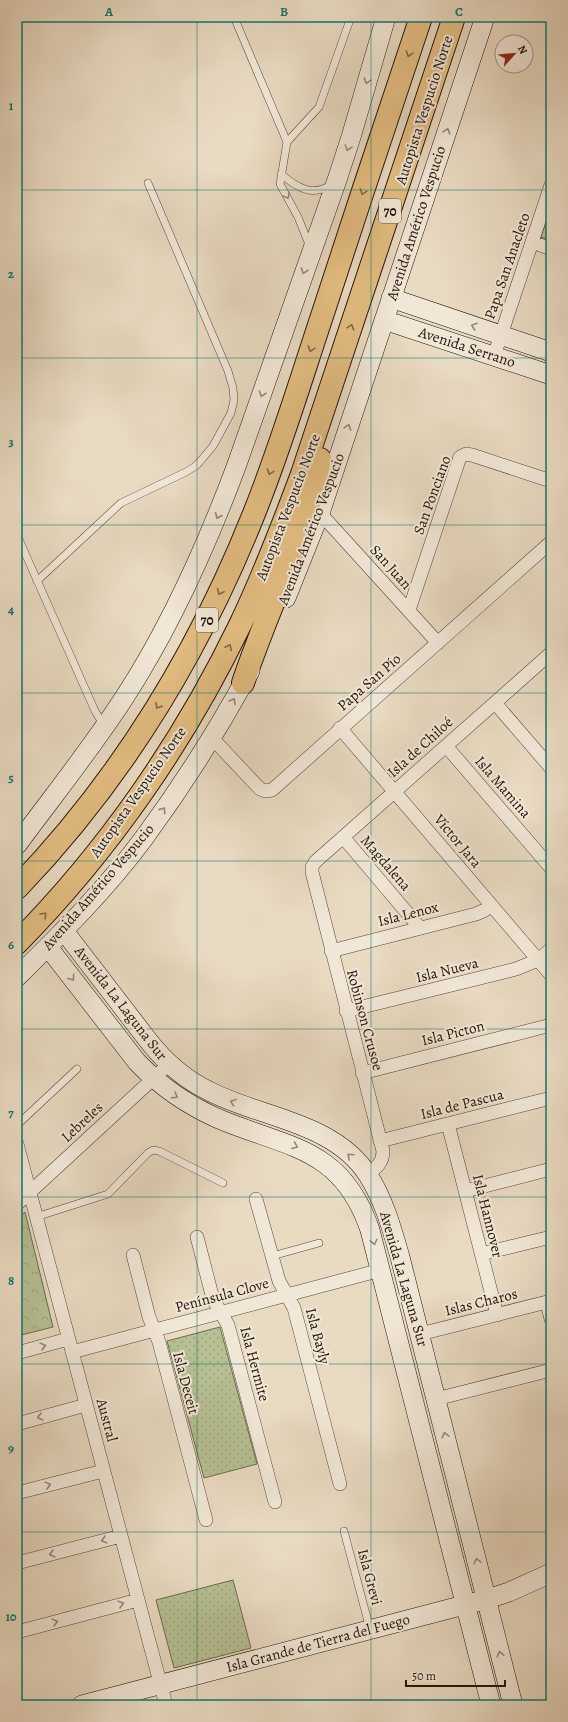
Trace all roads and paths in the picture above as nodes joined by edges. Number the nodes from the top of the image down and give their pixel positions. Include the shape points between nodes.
1 (234, 17) edge
2 (351, 17) edge
3 (386, 17) edge
4 (421, 17) edge
5 (454, 17) edge
6 (485, 17) edge
7 (287, 142) junction
8 (281, 174) junction
9 (337, 180) junction
10 (148, 183) dead end
11 (551, 185) edge
12 (532, 242) junction
13 (551, 249) edge
14 (312, 250) junction
15 (391, 298) junction
16 (384, 320) junction
17 (501, 335) junction
18 (551, 352) edge
19 (494, 356) junction
20 (551, 375) edge
21 (326, 404) junction
22 (551, 481) edge
23 (320, 513) junction
24 (17, 535) edge
25 (550, 544) edge
26 (37, 581) junction
27 (409, 610) junction
28 (438, 643) junction
29 (549, 659) edge
30 (244, 683) junction
31 (495, 703) junction
32 (105, 728) junction
33 (340, 728) junction
34 (211, 737) junction
35 (446, 746) junction
36 (551, 768) edge
37 (394, 792) junction
38 (343, 837) junction
39 (17, 845) edge
40 (312, 867) joint
41 (551, 868) edge
42 (17, 888) edge
43 (491, 905) junction
44 (420, 928) junction
45 (64, 931) junction
46 (17, 943) edge
47 (48, 947) junction
48 (551, 949) edge
49 (331, 951) junction
50 (538, 960) junction
51 (551, 975) edge
52 (17, 977) edge
53 (346, 1011) junction
54 (551, 1025) edge
55 (169, 1064) junction
56 (78, 1069) dead end
57 (362, 1073) junction
58 (153, 1079) junction
59 (551, 1098) edge
60 (448, 1124) junction
61 (17, 1125) edge
62 (380, 1141) junction
63 (17, 1144) edge
64 (551, 1169) edge
65 (367, 1175) junction
66 (222, 1183) dead end
67 (465, 1191) junction
68 (29, 1193) junction
69 (256, 1199) dead end
70 (17, 1204) edge
71 (36, 1217) junction
72 (197, 1237) dead end
73 (551, 1237) edge
74 (319, 1242) dead end
75 (481, 1254) junction
76 (133, 1255) dead end
77 (272, 1256) junction
78 (381, 1270) junction
79 (287, 1295) junction
80 (549, 1302) edge
81 (221, 1312) junction
82 (497, 1315) junction
83 (551, 1319) edge
84 (154, 1330) junction
85 (420, 1334) junction
86 (70, 1345) junction
87 (17, 1353) edge
88 (551, 1370) edge
89 (436, 1399) junction
90 (86, 1405) junction
91 (17, 1424) edge
92 (103, 1471) junction
93 (340, 1484) dead end
94 (17, 1493) edge
95 (275, 1502) dead end
96 (206, 1520) dead end
97 (344, 1531) dead end
98 (121, 1536) junction
99 (17, 1563) edge
100 (551, 1573) edge
101 (486, 1599) junction
102 (138, 1600) junction
103 (466, 1604) junction
104 (370, 1629) junction
105 (17, 1632) edge
106 (160, 1683) junction
107 (82, 1705) edge
108 (166, 1705) edge
109 (491, 1705) edge
110 (513, 1705) edge

1 - 7 lane
2 - 7 lane via 319,107
3 -> 9 street
4 -> 42 highway, Autopista Vespucio Norte / 70 via 270,472 220,592 171,686 123,760 77,820
21 -> 5 highway, Autopista Vespucio Norte / 70
15 -> 6 street, Avenida Américo Vespucio
7 - 8 lane
8 - 9 lane via 294,186 309,191 326,188
8 -> 14 lane via 280,184
9 - 14 street
10 - 26 lane via 228,371 234,400 231,413 213,446 197,465 121,503
11 - 12 street, Papa San Anacleto
12 - 13 street
12 - 17 street, Papa San Anacleto
14 -> 32 street via 236,467 207,540 160,638
15 - 16 street, Avenida Américo Vespucio
17 -> 15 street, Avenida Serrano
16 - 19 street, Avenida Serrano
23 -> 16 street, Avenida Américo Vespucio
17 - 18 street, Avenida Serrano
17 - 19 street, Papa San Anacleto
19 - 20 street, Avenida Serrano
21 - 30 highway via 322,449 312,494
46 -> 21 highway, Autopista Vespucio Norte / 70 via 104,843 154,774 193,711 227,650 268,563
22 - 27 street, San Ponciano via 472,455 460,457
23 - 27 street, San Juan
23 - 30 street, Avenida Américo Vespucio via 288,593
24 - 26 lane
25 - 28 street, Papa San Pío
26 - 32 lane
27 - 28 street, San Juan
28 - 33 street, Papa San Pío
29 - 31 street, Isla de Chiloé
34 -> 30 street, Avenida Américo Vespucio
31 - 35 street, Isla de Chiloé
31 - 36 street
32 - 39 street
33 - 34 street, Papa San Pío via 274,788 266,791 260,789
33 - 37 street, Víctor Jara
45 -> 34 street, Avenida Américo Vespucio via 144,838
35 - 37 street, Isla de Chiloé
35 - 41 street, Isla Mamina
37 - 38 street, Isla de Chiloé
37 - 43 street, Víctor Jara
38 - 40 street, Isla de Chiloé
38 - 44 street, Magdalena
40 - 49 street, Robinson Crusoe
43 - 44 street, Isla Lenox via 480,912
43 - 50 street, Víctor Jara
44 - 49 street, Isla Lenox
45 - 47 street, Avenida Américo Vespucio
45 - 55 street, Avenida La Laguna Sur
47 - 52 street, Avenida Américo Vespucio
47 -> 58 street, Avenida La Laguna Sur
48 - 50 street, Isla Nueva
49 - 53 street, Robinson Crusoe
50 - 51 street, Víctor Jara
50 - 53 street, Isla Nueva via 516,969
53 - 57 street, Robinson Crusoe
54 - 57 street, Isla Picton
55 - 58 street, Lebreles
65 -> 55 street, Avenida La Laguna Sur via 348,1153 320,1135 209,1091
56 - 61 lane
57 - 62 street, Robinson Crusoe
58 - 68 street, Lebreles
58 -> 78 street, Avenida La Laguna Sur via 167,1091 205,1113 301,1149 332,1168 348,1186 361,1207
59 - 60 street, Isla de Pascua
60 - 62 street, Isla de Pascua
60 - 67 street, Isla Hannover
62 - 65 street, Robinson Crusoe via 382,1160
63 - 68 street, Austral
64 - 67 street
65 - 85 street, Avenida La Laguna Sur via 390,1225
66 - 71 lane via 153,1150 108,1194
67 - 75 street, Isla Hannover
68 - 70 street, Lebreles
68 - 71 street, Austral
69 - 77 street, Isla Bayly
71 - 86 street, Austral
72 - 81 street, Isla Hermite via 213,1299
73 - 75 street
74 - 77 lane
75 - 82 street, Isla Hannover
76 - 84 street, Isla Deceit
77 - 79 street, Isla Bayly via 279,1281
78 - 79 street, Península Clove
78 - 103 street, Avenida La Laguna Sur
79 - 81 street, Península Clove
79 - 93 street, Isla Bayly via 294,1308
80 - 82 street, Islas Charos
80 - 83 street
81 - 84 street, Península Clove
81 - 95 street, Isla Hermite via 228,1325
82 - 85 street, Islas Charos
84 - 86 street, Península Clove
84 - 96 street, Isla Deceit
85 - 89 street, Avenida La Laguna Sur
87 -> 86 street, Península Clove
86 - 90 street, Austral
88 - 89 street
101 -> 89 street, Avenida La Laguna Sur
90 -> 91 street
90 - 92 street, Austral
94 -> 92 street
92 - 98 street, Austral
97 - 104 lane, Isla Grevi
98 -> 99 street
98 - 102 street, Austral
100 - 101 street, Isla Grande de Tierra del Fuego via 509,1592
101 - 103 street, Isla Grande de Tierra del Fuego
110 -> 101 street, Avenida La Laguna Sur
105 -> 102 street
102 - 106 street, Austral
103 - 104 street, Isla Grande de Tierra del Fuego
103 - 109 street, Avenida La Laguna Sur
104 - 106 street, Isla Grande de Tierra del Fuego
106 - 107 street, Isla Grande de Tierra del Fuego
106 - 108 street, Austral

